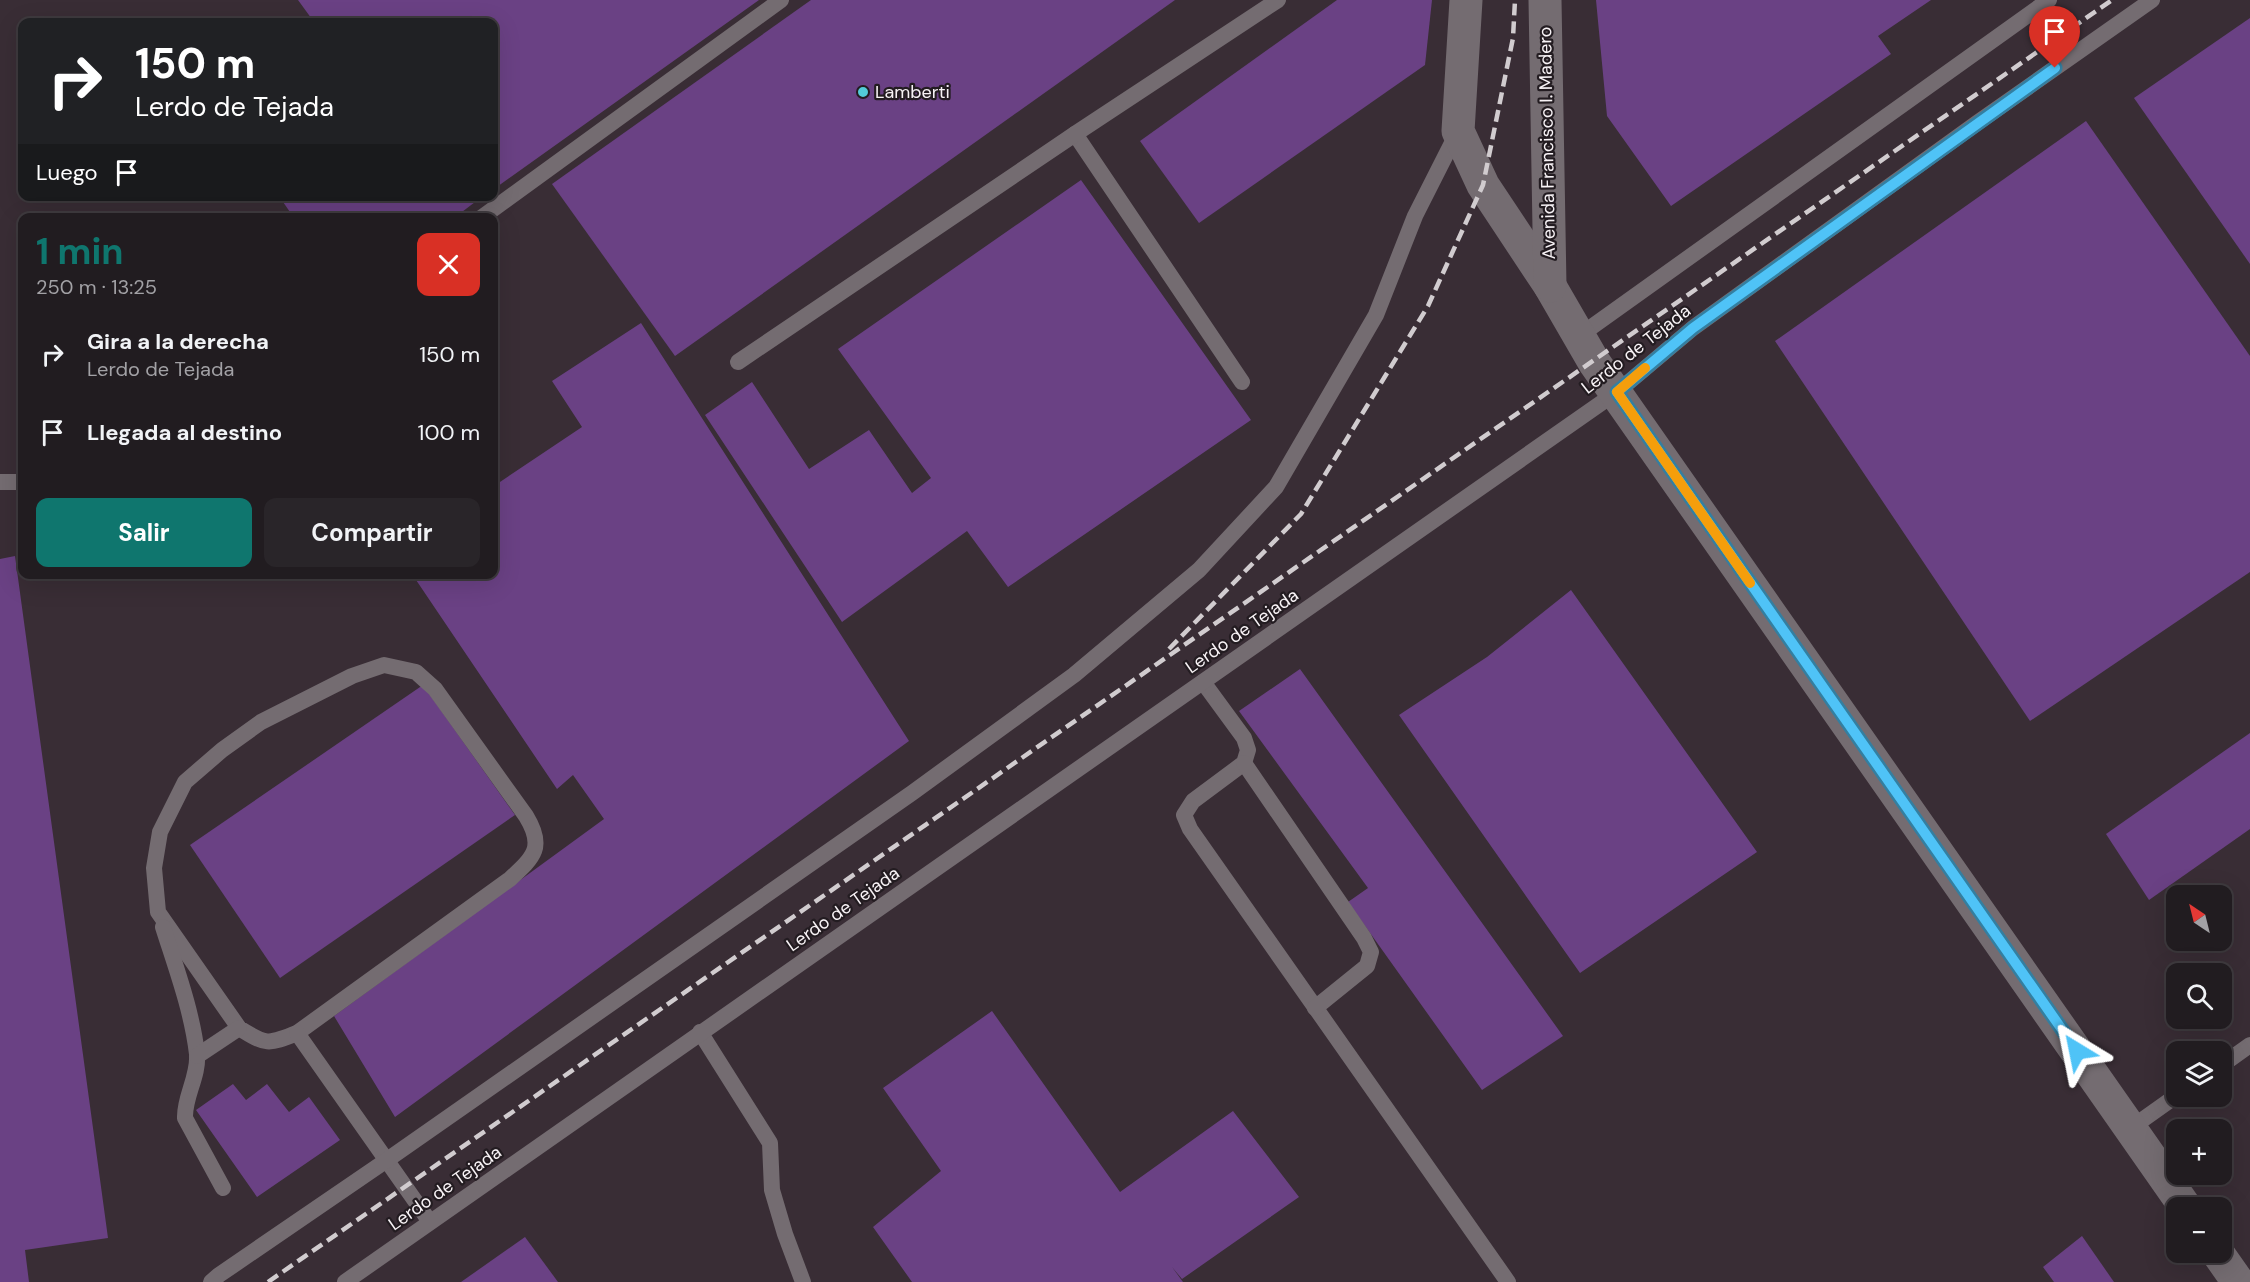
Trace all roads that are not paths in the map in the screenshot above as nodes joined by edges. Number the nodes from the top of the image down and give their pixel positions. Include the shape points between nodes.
1 (781, 0) edge
2 (1278, 0) edge
3 (1466, 0) edge
4 (1545, 0) edge
5 (2049, 0) edge
6 (2152, 0) edge
7 (1458, 131) junction
8 (1075, 134) junction
9 (488, 213) edge
10 (1550, 286) junction
11 (1579, 336) junction
12 (738, 362) dead end
13 (1242, 382) dead end
14 (1617, 392) junction
15 (0, 482) edge
16 (18, 482) edge
17 (1203, 682) junction
18 (1244, 763) junction
19 (158, 912) junction
20 (1315, 1008) junction
21 (239, 1028) junction
22 (700, 1032) junction
23 (297, 1033) junction
24 (2250, 1045) edge
25 (197, 1056) junction
26 (2232, 1058) edge
27 (2166, 1103) edge
28 (2131, 1128) junction
29 (387, 1160) junction
30 (223, 1188) dead end
31 (2178, 1197) edge
32 (430, 1222) junction
33 (2225, 1263) edge
34 (211, 1282) edge
35 (345, 1282) edge
36 (803, 1282) edge
37 (1508, 1282) edge
38 (2238, 1282) edge

1 - 9 lane
2 - 8 lane
3 - 7 street, Avenida Francisco I. Madero
4 - 10 street, Avenida Francisco I. Madero
5 - 11 lane
6 - 14 lane, Lerdo de Tejada via 1693,328
7 - 10 street, Avenida Francisco I. Madero via 1483,185
7 - 29 lane via 1415,216 1376,315 1276,487 1199,570 1074,675 912,794
8 - 12 lane
8 - 13 lane
10 - 11 street, Avenida Francisco I. Madero
11 - 14 street, Avenida Francisco I. Madero
14 - 17 lane, Lerdo de Tejada
14 - 28 street, Avenida Francisco I. Madero
15 - 16 lane
17 - 18 lane via 1244,738 1248,750
17 - 22 lane, Lerdo de Tejada
18 - 20 lane via 1371,951 1367,966
18 - 20 lane via 1193,801 1184,815
19 - 21 lane
19 - 23 lane via 154,868 160,832 185,782 261,722 352,676 384,665 416,672 435,689 526,816 535,832 535,848 528,862 510,879
19 - 25 lane via 186,1002
20 - 37 lane
21 - 23 lane via 256,1039 274,1043
21 - 25 lane
22 - 32 lane, Lerdo de Tejada
22 - 36 lane via 770,1143 772,1191
23 - 29 lane
24 - 26 lane
25 - 30 lane via 185,1118
27 - 28 lane
28 - 31 street, Avenida Francisco I. Madero
29 - 32 lane
29 - 34 lane
32 - 35 lane, Lerdo de Tejada
33 - 38 street

